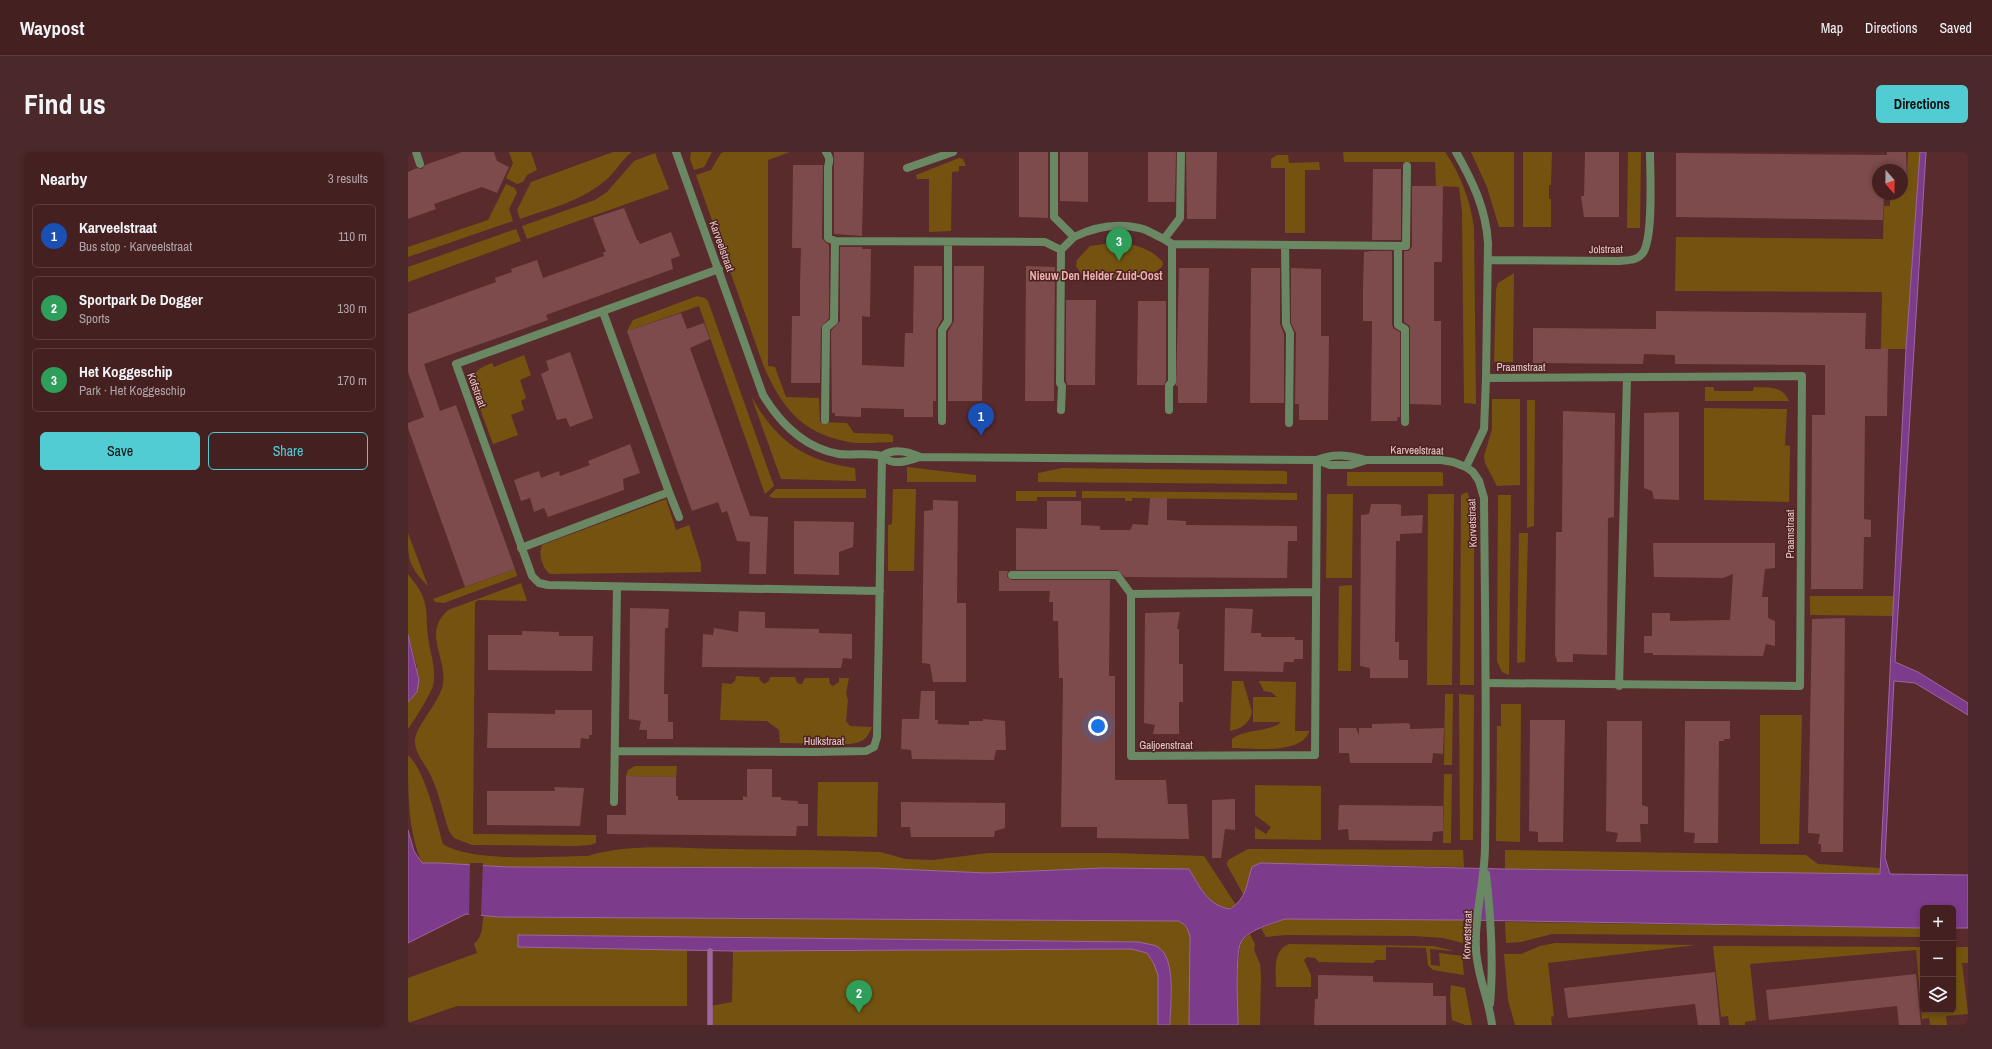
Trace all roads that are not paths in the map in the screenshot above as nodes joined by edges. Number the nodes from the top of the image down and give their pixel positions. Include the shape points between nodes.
1 (416, 152) edge
2 (676, 152) edge
3 (826, 152) edge
4 (953, 152) edge
5 (1054, 152) edge
6 (1181, 152) edge
7 (1456, 152) edge
8 (1650, 152) edge
9 (420, 164) dead end
10 (1408, 166) dead end
11 (906, 168) dead end
12 (1074, 237) junction
13 (835, 241) junction
14 (948, 242) junction
15 (1168, 242) junction
16 (1285, 245) junction
17 (1398, 247) junction
18 (1061, 250) junction
19 (1488, 260) junction
20 (719, 269) junction
21 (603, 312) junction
22 (1486, 378) junction
23 (1627, 378) junction
24 (1061, 410) dead end
25 (1169, 410) dead end
26 (825, 420) dead end
27 (942, 422) dead end
28 (1405, 422) dead end
29 (1289, 423) dead end
30 (882, 456) junction
31 (1317, 460) junction
32 (1466, 467) junction
33 (669, 492) junction
34 (679, 516) dead end
35 (521, 548) junction
36 (1012, 575) dead end
37 (617, 587) junction
38 (880, 591) junction
39 (1316, 592) junction
40 (1131, 594) junction
41 (1486, 683) junction
42 (1619, 686) junction
43 (616, 751) junction
44 (614, 802) dead end
45 (1485, 862) junction
46 (1490, 1007) junction
47 (1492, 1025) edge

1 - 9 street
2 - 20 street, Karveelstraat
3 - 13 street via 830,157 828,238
4 - 11 street
5 - 12 street via 1054,217
6 - 15 street via 1180,218
7 - 19 street via 1482,202 1487,223
8 - 19 street, Jolstraat via 1649,233 1647,246 1635,259
10 - 17 street via 1406,246
12 - 15 street via 1113,225 1140,228
12 - 18 street
13 - 14 street
13 - 26 street via 834,321 826,328
14 - 18 street via 1045,242
14 - 27 street via 948,321 942,330
15 - 16 street
15 - 25 street via 1172,382 1169,386
16 - 17 street
16 - 29 street via 1286,324 1290,333
17 - 28 street via 1398,325 1406,329
18 - 24 street
19 - 22 street
20 - 21 street, Kofstraat
20 - 30 street, Karveelstraat via 752,369 763,395 778,416 798,436 822,449 838,454
21 - 33 street
21 - 35 street, Kofstraat via 456,364
22 - 23 street, Praamstraat
22 - 32 street via 1484,429
23 - 42 street
23 - 42 street, Praamstraat via 1802,376 1800,686
30 - 31 street, Karveelstraat via 890,461 907,461 920,457
30 - 38 street, Hulkstraat
31 - 32 street, Karveelstraat via 1330,465 1351,465 1367,460 1441,460
31 - 39 street, Galjoenstraat
32 - 41 street, Korvetstraat via 1479,481 1484,498
33 - 34 street
33 - 35 street
35 - 37 street, Kofstraat via 532,576 538,583
36 - 40 street via 1117,575
37 - 38 street
37 - 43 street
38 - 43 street, Hulkstraat via 877,737 874,747 866,751 828,752
39 - 40 street
39 - 40 street, Galjoenstraat via 1315,755 1131,756
41 - 42 street, Praamstraat
41 - 45 street, Korvetstraat
43 - 44 street
45 - 46 street, Korvetstraat via 1493,963
45 - 46 street, Korvetstraat via 1476,925 1477,963 1480,982
46 - 47 street, Korvetstraat

